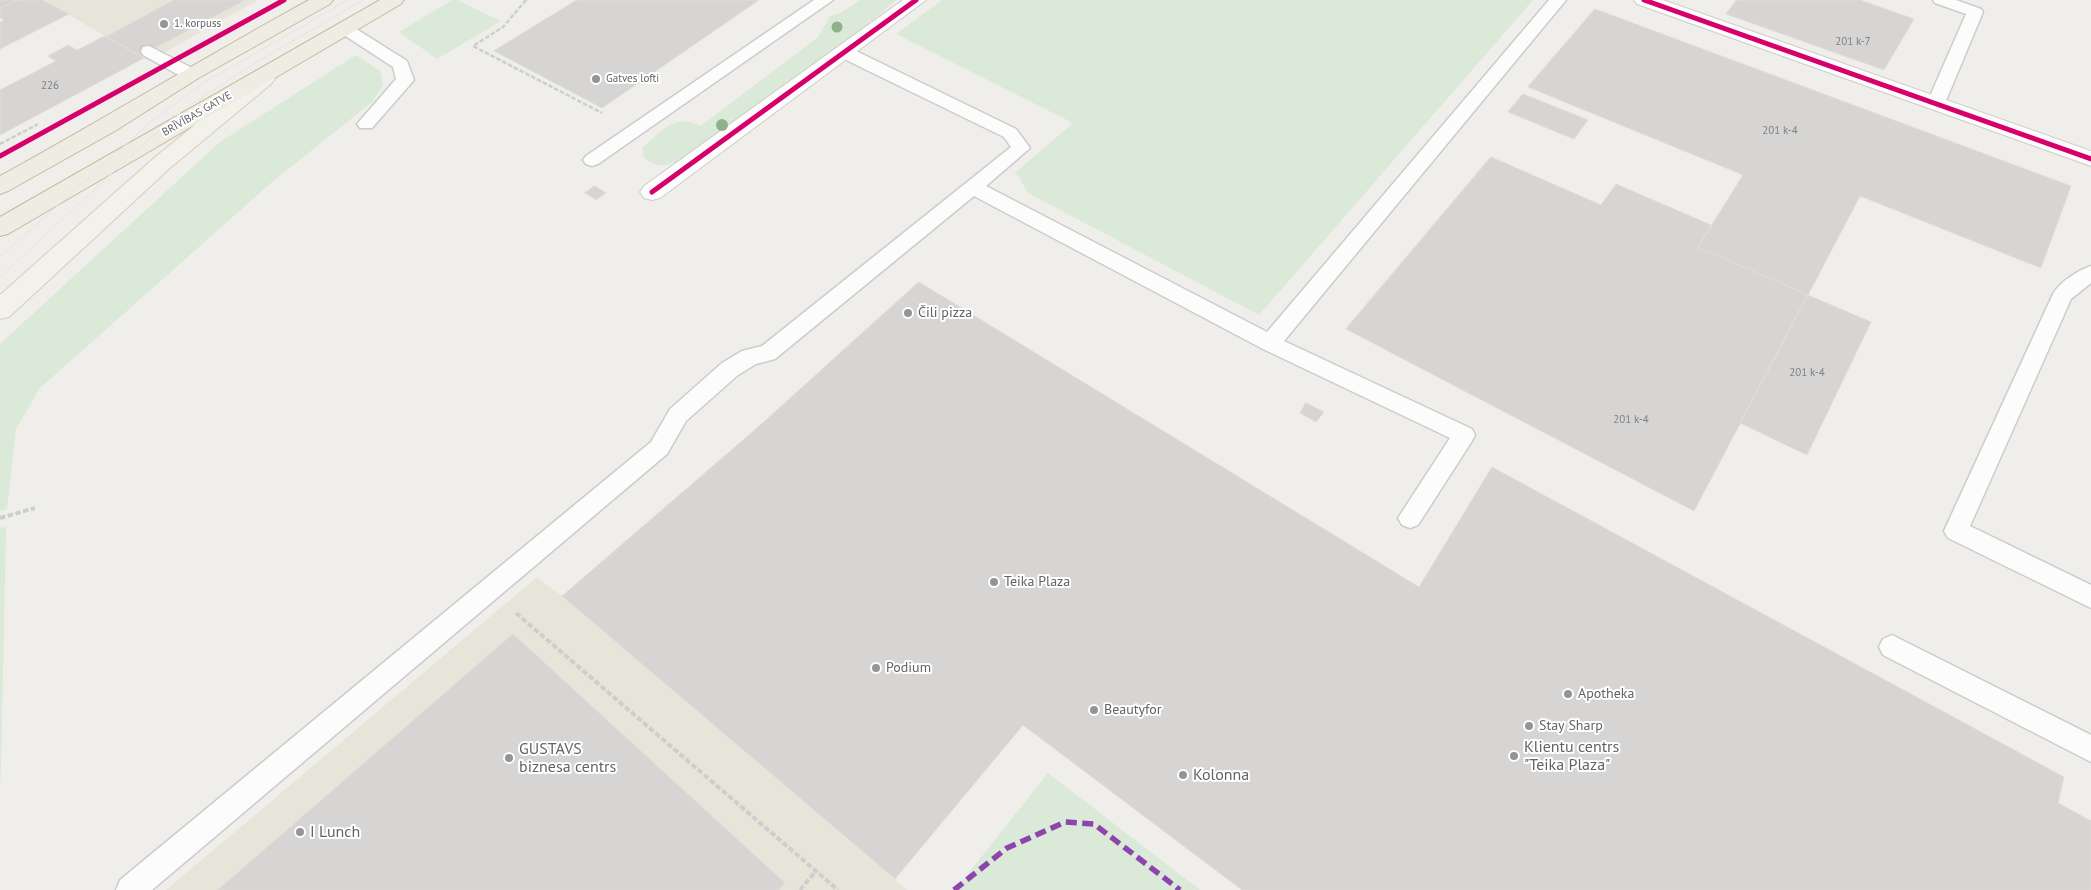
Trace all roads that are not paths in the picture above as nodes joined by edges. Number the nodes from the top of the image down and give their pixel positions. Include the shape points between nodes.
1 (323, 0) edge
2 (394, 0) edge
3 (825, 0) edge
4 (916, 0) edge
5 (1558, 0) edge
6 (1644, 0) edge
7 (1941, 0) edge
8 (344, 28) junction
9 (149, 51) dead end
10 (844, 52) junction
11 (286, 62) junction
12 (190, 74) junction
13 (1936, 103) junction
14 (366, 124) dead end
15 (2091, 159) edge
16 (592, 160) dead end
17 (0, 186) edge
18 (973, 187) junction
19 (652, 192) dead end
20 (0, 228) edge
21 (2091, 273) edge
22 (0, 310) edge
23 (1270, 343) junction
24 (1410, 518) dead end
25 (2091, 597) edge
26 (1892, 646) dead end
27 (2091, 749) edge
28 (130, 890) edge

1 - 12 highway
2 - 8 highway, BRĪVĪBAS GATVE
3 - 16 lane
4 - 10 street
5 - 23 lane
6 - 13 street
7 - 13 lane via 1974,12
8 - 11 highway, BRĪVĪBAS GATVE
8 - 14 lane via 401,65 405,80
9 - 12 lane
10 - 18 lane via 1010,133 1021,148
10 - 19 street
11 - 20 highway, BRĪVĪBAS GATVE
11 - 22 main road via 198,130
12 - 17 highway via 107,126
13 - 15 street
18 - 23 lane
18 - 28 lane via 768,353 750,357 730,369 678,415 659,448
21 - 25 lane via 2063,294 1956,530
23 - 24 lane via 1464,435
26 - 27 lane

